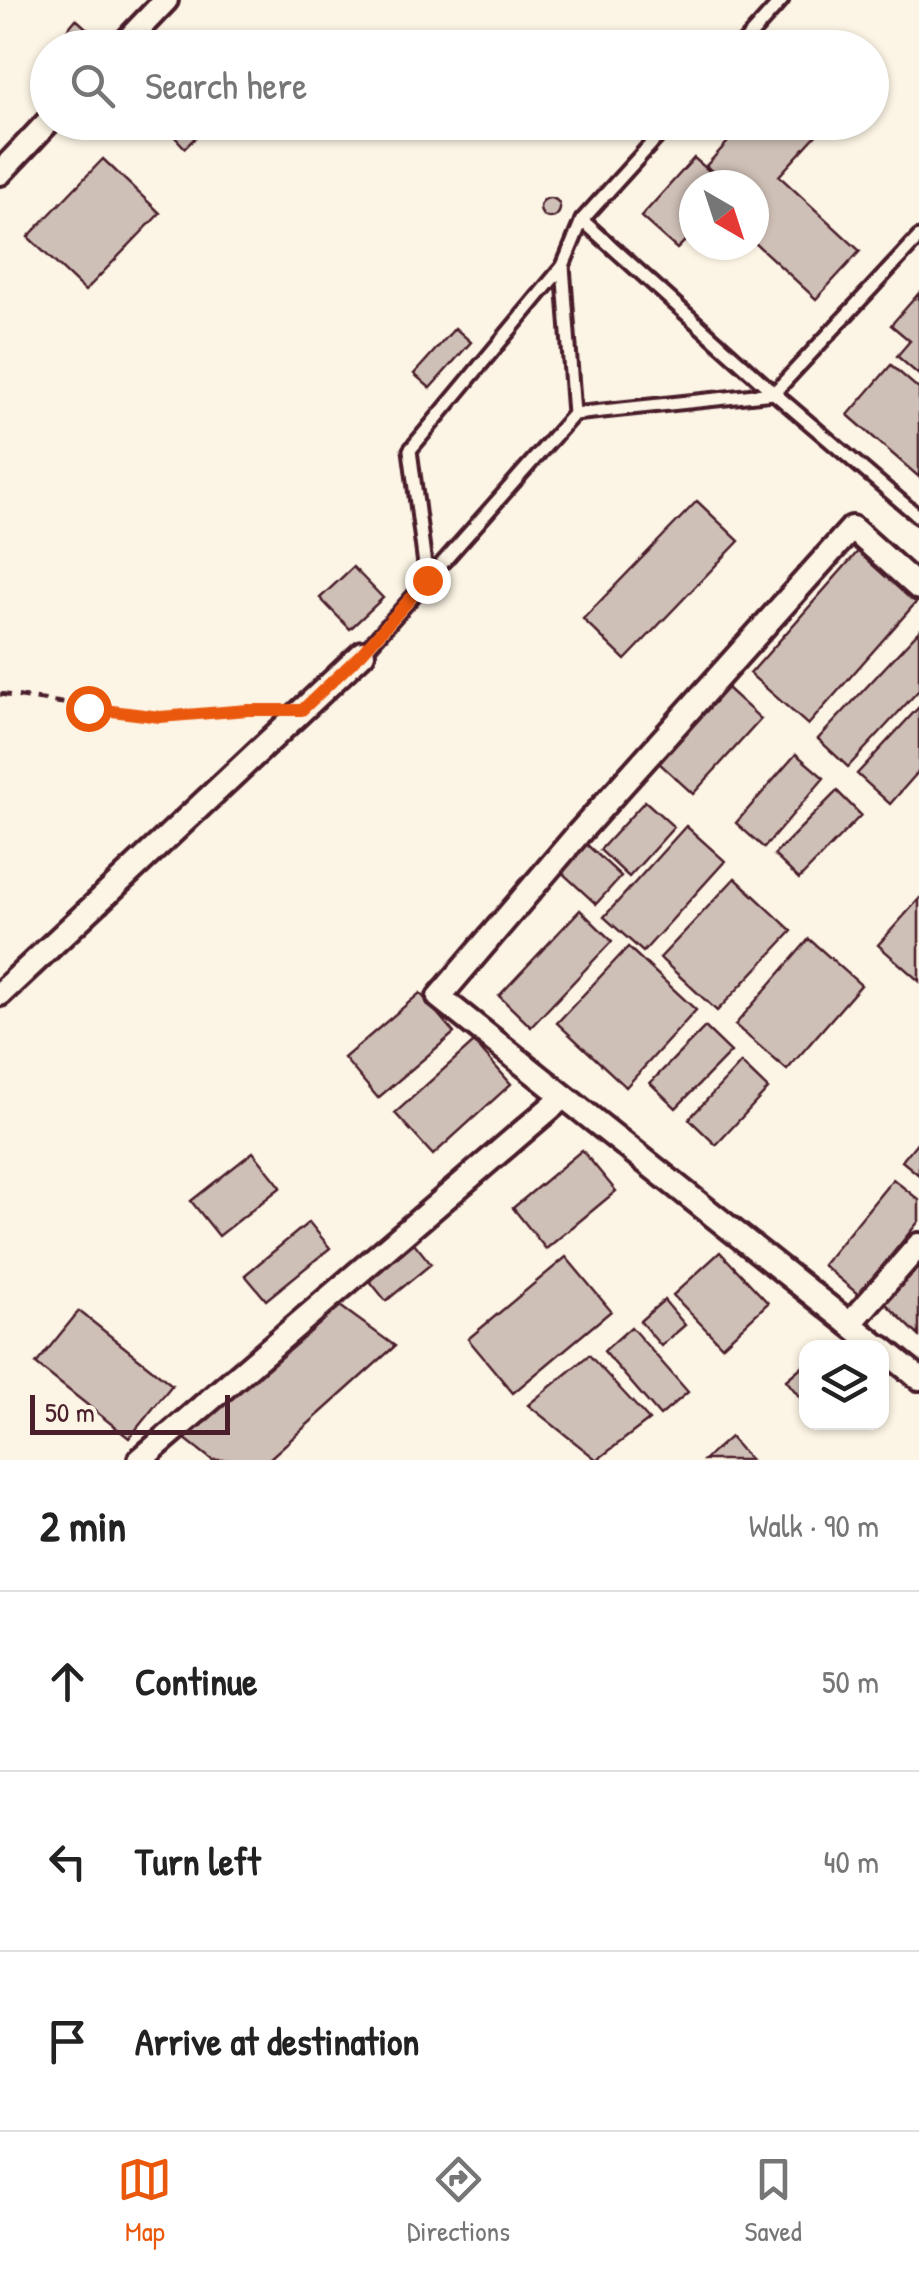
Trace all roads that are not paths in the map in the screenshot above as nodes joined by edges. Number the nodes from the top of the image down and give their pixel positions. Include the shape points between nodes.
1 (166, 0) edge
2 (782, 0) edge
3 (137, 30) edge
4 (755, 30) edge
5 (31, 140) edge
6 (655, 140) edge
7 (0, 173) edge
8 (582, 220) junction
9 (919, 238) edge
10 (563, 266) junction
11 (774, 393) junction
12 (574, 414) junction
13 (919, 517) edge
14 (427, 580) junction
15 (919, 588) edge
16 (362, 653) joint
17 (0, 994) edge
18 (563, 1097) junction
19 (919, 1245) edge
20 (850, 1324) junction
21 (871, 1340) edge
22 (889, 1354) edge
23 (919, 1378) edge
24 (140, 1460) edge

1 - 3 street
2 - 4 lane
5 - 7 street
6 - 8 lane
8 - 10 lane
8 - 11 lane
9 - 11 lane
10 - 12 lane
10 - 14 lane via 410,450
11 - 12 lane
11 - 13 lane
12 - 14 lane
14 - 16 lane
15 - 18 street via 852,528 439,997
16 - 17 street
18 - 20 street
18 - 24 street
19 - 20 street
20 - 21 street
22 - 23 street

